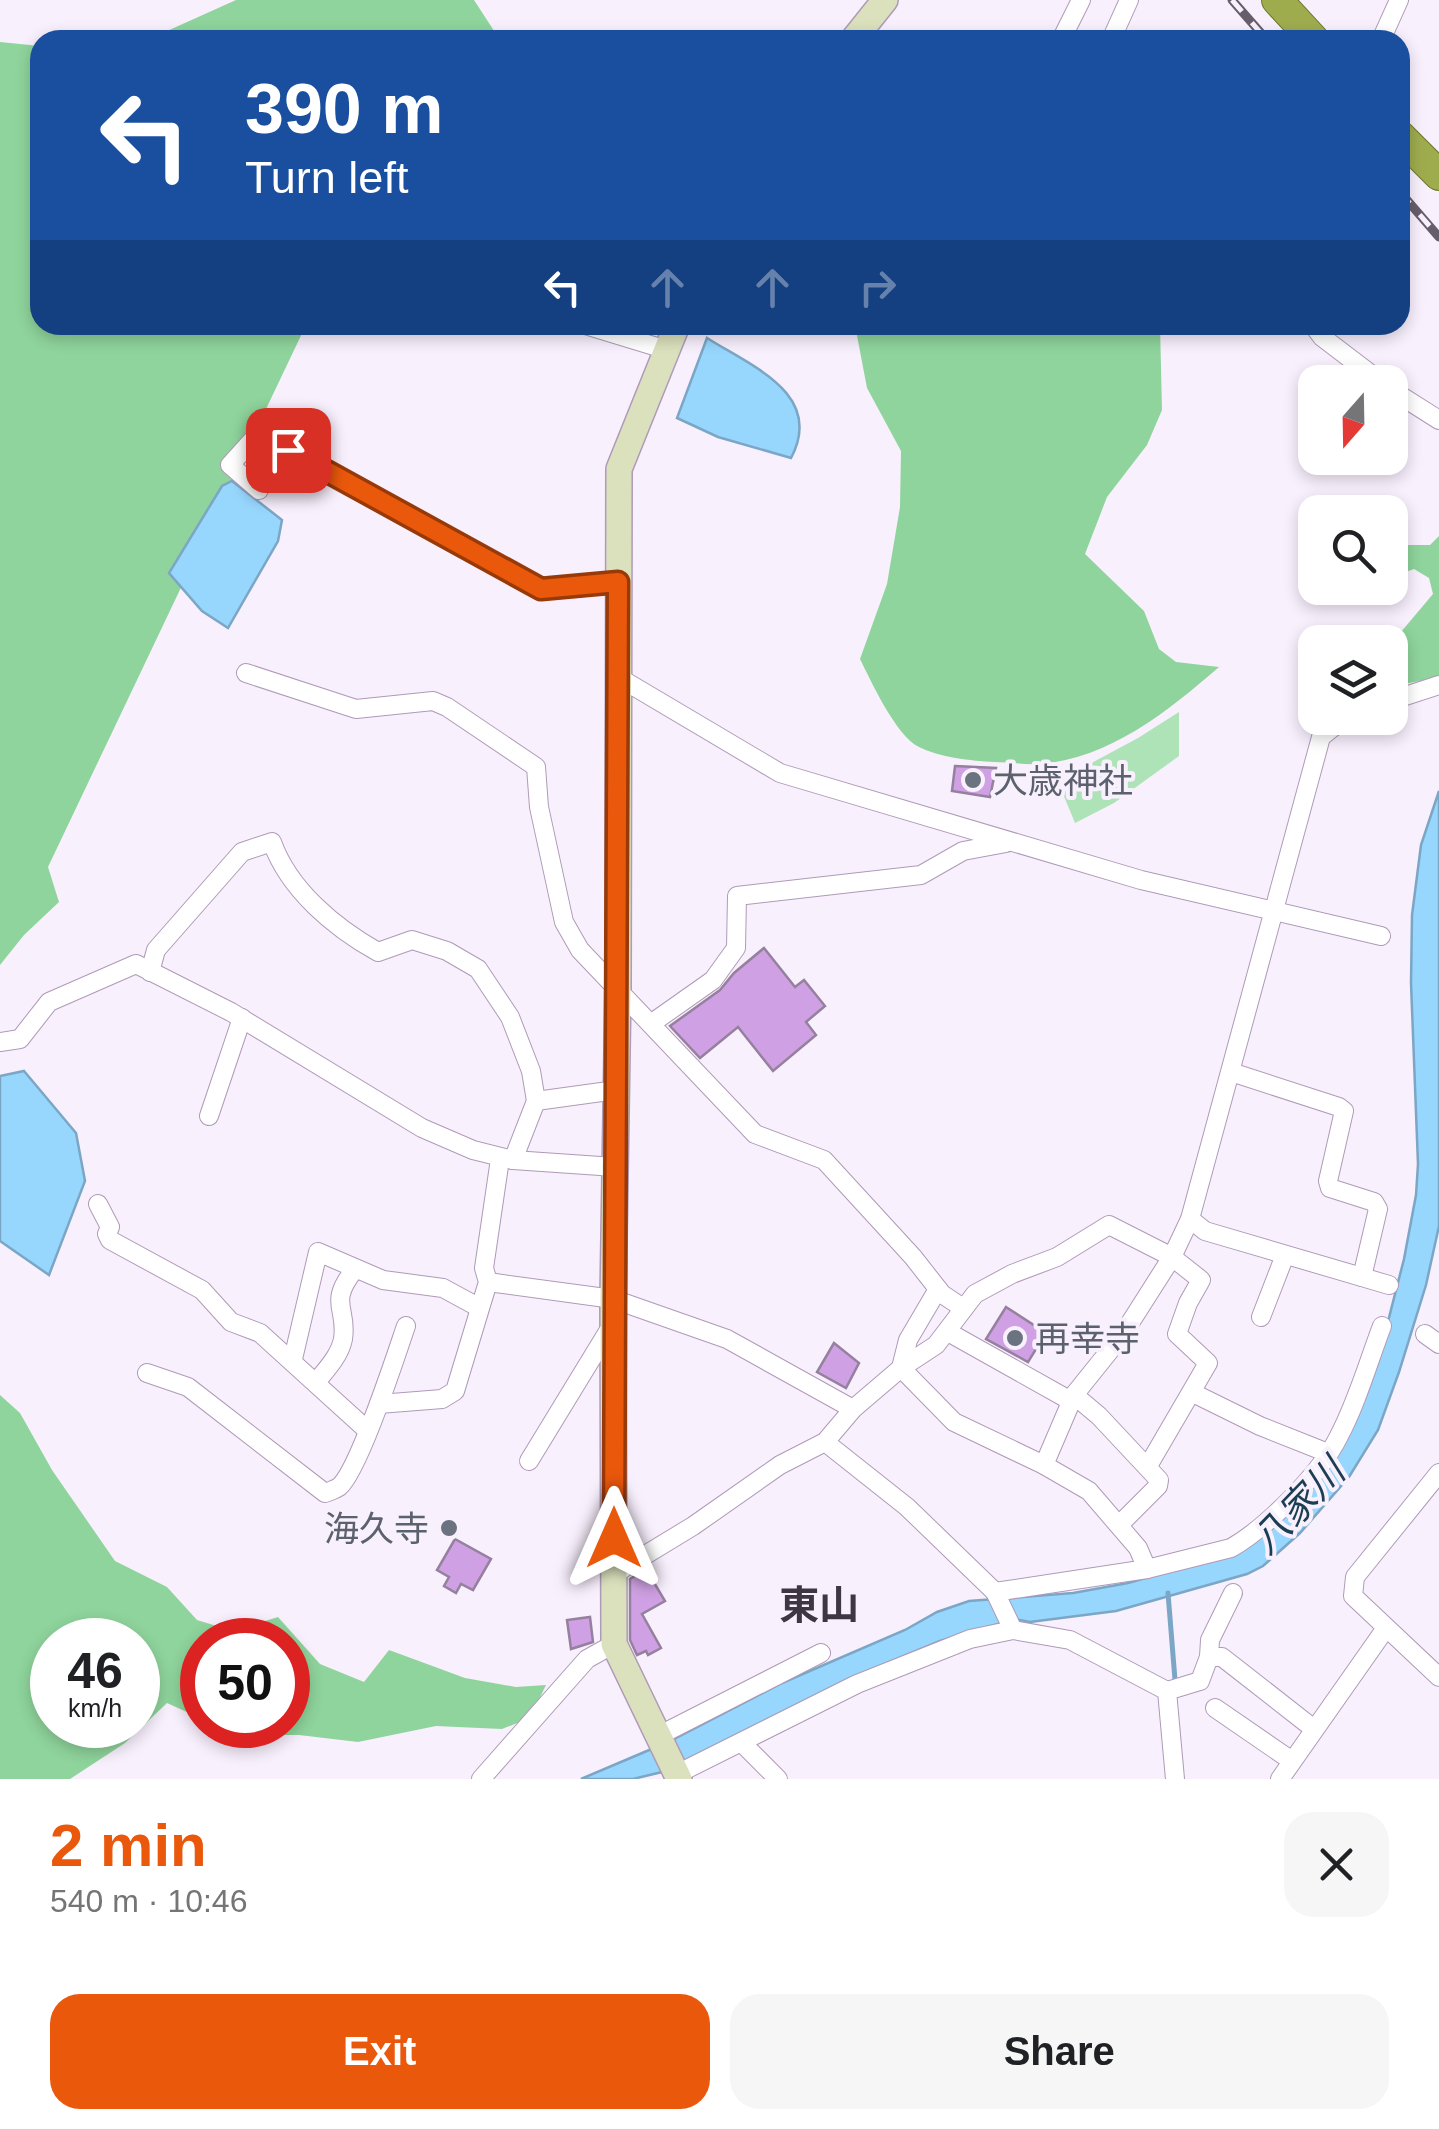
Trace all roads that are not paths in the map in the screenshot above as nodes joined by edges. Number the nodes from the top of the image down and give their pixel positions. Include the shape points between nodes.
1 (885, 0) edge
2 (1081, 0) edge
3 (1129, 0) edge
4 (1277, 0) edge
5 (1399, 0) edge
6 (861, 30) edge
7 (1066, 30) edge
8 (1116, 30) edge
9 (1305, 30) edge
10 (1386, 30) edge
11 (1410, 146) edge
12 (1439, 176) edge
13 (618, 335) edge
14 (674, 335) edge
15 (1323, 335) edge
16 (667, 350) junction
17 (1358, 365) edge
18 (1408, 400) edge
19 (1439, 420) edge
20 (259, 490) dead end
21 (618, 582) junction
22 (246, 673) dead end
23 (618, 677) junction
24 (1439, 685) edge
25 (1408, 695) edge
26 (1324, 735) edge
27 (1012, 842) junction
28 (1275, 913) junction
29 (1382, 936) dead end
30 (150, 972) junction
31 (618, 988) junction
32 (242, 1018) junction
33 (652, 1023) junction
34 (0, 1042) edge
35 (1231, 1072) junction
36 (616, 1090) junction
37 (536, 1101) junction
38 (210, 1116) dead end
39 (506, 1160) junction
40 (615, 1167) junction
41 (98, 1204) dead end
42 (1190, 1219) junction
43 (1284, 1255) junction
44 (1172, 1257) junction
45 (355, 1269) junction
46 (1362, 1277) junction
47 (488, 1282) junction
48 (1389, 1285) dead end
49 (938, 1289) junction
50 (478, 1308) junction
51 (963, 1308) junction
52 (613, 1312) junction
53 (1261, 1317) dead end
54 (406, 1326) dead end
55 (1382, 1326) dead end
56 (948, 1332) junction
57 (293, 1359) junction
58 (901, 1368) junction
59 (148, 1373) dead end
60 (317, 1381) junction
61 (1193, 1393) junction
62 (1072, 1398) junction
63 (379, 1404) junction
64 (853, 1409) junction
65 (366, 1430) junction
66 (825, 1442) junction
67 (1328, 1454) junction
68 (529, 1460) dead end
69 (1044, 1465) junction
70 (1148, 1466) junction
71 (1439, 1473) edge
72 (1119, 1525) junction
73 (1147, 1569) junction
74 (614, 1574) junction
75 (995, 1592) junction
76 (1233, 1593) dead end
77 (1386, 1628) junction
78 (1013, 1630) junction
79 (614, 1644) junction
80 (821, 1654) dead end
81 (1209, 1657) junction
82 (1439, 1678) edge
83 (1167, 1691) junction
84 (1216, 1708) dead end
85 (1314, 1729) junction
86 (658, 1736) junction
87 (742, 1743) junction
88 (1292, 1761) junction
89 (678, 1776) edge
90 (481, 1779) edge
91 (778, 1779) edge
92 (1175, 1779) edge
93 (1280, 1779) edge

1 - 6 main road
2 - 7 street
3 - 8 street
4 - 9 highway
5 - 10 street
11 - 12 highway
13 - 16 street
14 - 16 main road
15 - 17 street
16 - 21 main road via 619,469
18 - 19 street
20 - 21 street via 230,465 258,434 541,589
21 - 23 main road
22 - 31 street via 356,710 433,702 536,767 564,922 580,950
23 - 27 street via 780,774
23 - 31 main road
24 - 25 street
26 - 28 street
27 - 28 street
27 - 33 street via 963,852 921,875 737,896 736,948 712,980
28 - 29 street
28 - 35 street
30 - 32 street
30 - 34 street via 136,964 49,1002 20,1039
30 - 37 street via 156,950 242,852 272,842 337,928 378,952 412,940 478,968 510,1017
31 - 33 street
31 - 36 main road
32 - 38 street
32 - 39 street via 422,1128
33 - 49 street via 755,1134 824,1160
35 - 42 street
35 - 46 street via 1344,1111 1328,1181 1330,1188 1374,1202 1378,1210
36 - 37 street
36 - 40 main road
37 - 39 street
39 - 40 street
39 - 47 street via 484,1268
40 - 52 main road
41 - 57 street via 110,1240 202,1290 231,1322 260,1333
42 - 43 street
42 - 44 street
43 - 46 street
43 - 53 street
44 - 51 street via 1108,1226 975,1294
44 - 61 street via 1201,1280 1177,1334 1208,1363
44 - 62 street
45 - 50 street via 443,1288
45 - 57 street via 318,1252
45 - 60 street via 341,1290 338,1354
46 - 48 street
47 - 50 street
47 - 52 street
49 - 51 street
49 - 58 street via 908,1340
50 - 63 street via 451,1396
51 - 56 street
52 - 64 street via 727,1338
52 - 68 street
52 - 74 main road
54 - 63 street
55 - 67 street
56 - 58 street
56 - 62 street
57 - 60 street
58 - 64 street
58 - 69 street via 954,1422
59 - 65 street via 188,1387 324,1493 349,1473
60 - 65 street
61 - 67 street
61 - 70 street
62 - 69 street
62 - 70 street
63 - 65 street
64 - 66 street
66 - 74 street
66 - 75 street via 907,1507
67 - 73 street via 1270,1522 1240,1543
69 - 72 street via 1089,1491
70 - 72 street via 1158,1486
71 - 77 street via 1355,1577 1353,1596
72 - 73 street
73 - 75 street
74 - 79 main road
75 - 78 street
76 - 81 street via 1210,1640
77 - 82 street
77 - 85 street
78 - 83 street via 1070,1640
78 - 87 street via 970,1639 857,1684
79 - 86 main road
79 - 90 street via 587,1659
80 - 86 street
81 - 83 street via 1200,1682
81 - 85 street via 1222,1657
83 - 92 street
84 - 88 street
85 - 88 street
86 - 89 main road
87 - 89 street
87 - 91 street
88 - 93 street

